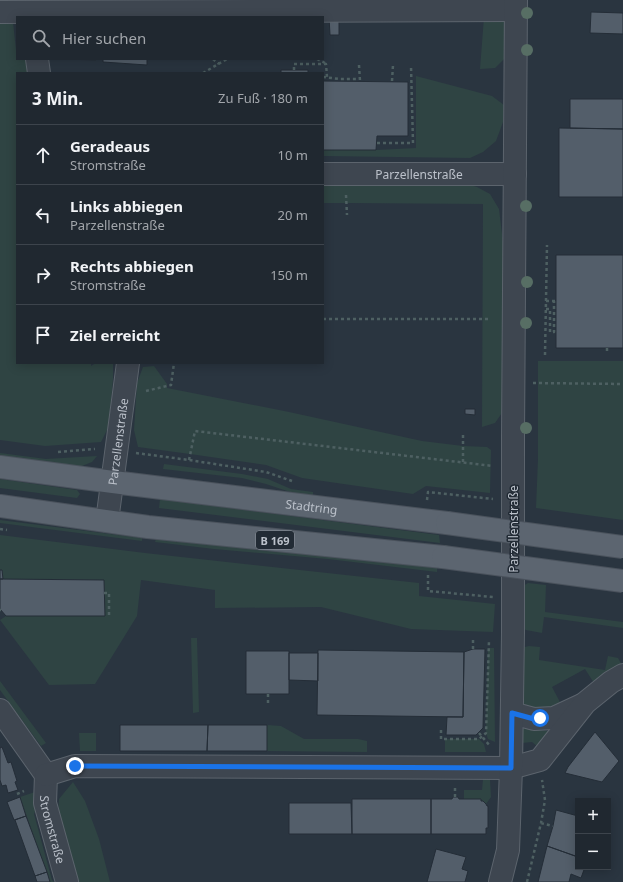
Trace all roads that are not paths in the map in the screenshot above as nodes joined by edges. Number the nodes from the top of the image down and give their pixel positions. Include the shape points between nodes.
1 (516, 5) edge
2 (0, 12) edge
3 (37, 15) edge
4 (37, 60) edge
5 (39, 72) edge
6 (324, 174) edge
7 (515, 174) junction
8 (126, 372) edge
9 (0, 467) edge
10 (113, 482) junction
11 (0, 506) edge
12 (107, 521) junction
13 (623, 547) edge
14 (623, 581) edge
15 (623, 675) edge
16 (585, 703) junction
17 (0, 710) edge
18 (512, 713) junction
19 (511, 768) junction
20 (46, 775) junction
21 (67, 882) edge
22 (500, 882) edge

1 - 3 street
1 - 7 street, Parzellenstraße
2 - 3 street
4 - 5 street
6 - 7 street, Parzellenstraße
7 - 18 street, Parzellenstraße
8 - 10 street, Parzellenstraße
9 - 10 main road, Stadtring
10 - 12 street, Parzellenstraße
10 - 13 main road, Stadtring, bridge
11 - 12 main road, B 169
12 - 14 main road, B 169, bridge via 443,557
15 - 16 street
16 - 18 street via 554,718 534,719
16 - 19 street via 540,760
17 - 20 street
18 - 19 street, Parzellenstraße
19 - 20 street via 75,766
19 - 22 street, Parzellenstraße via 508,850
20 - 21 street, Stromstraße via 45,802

